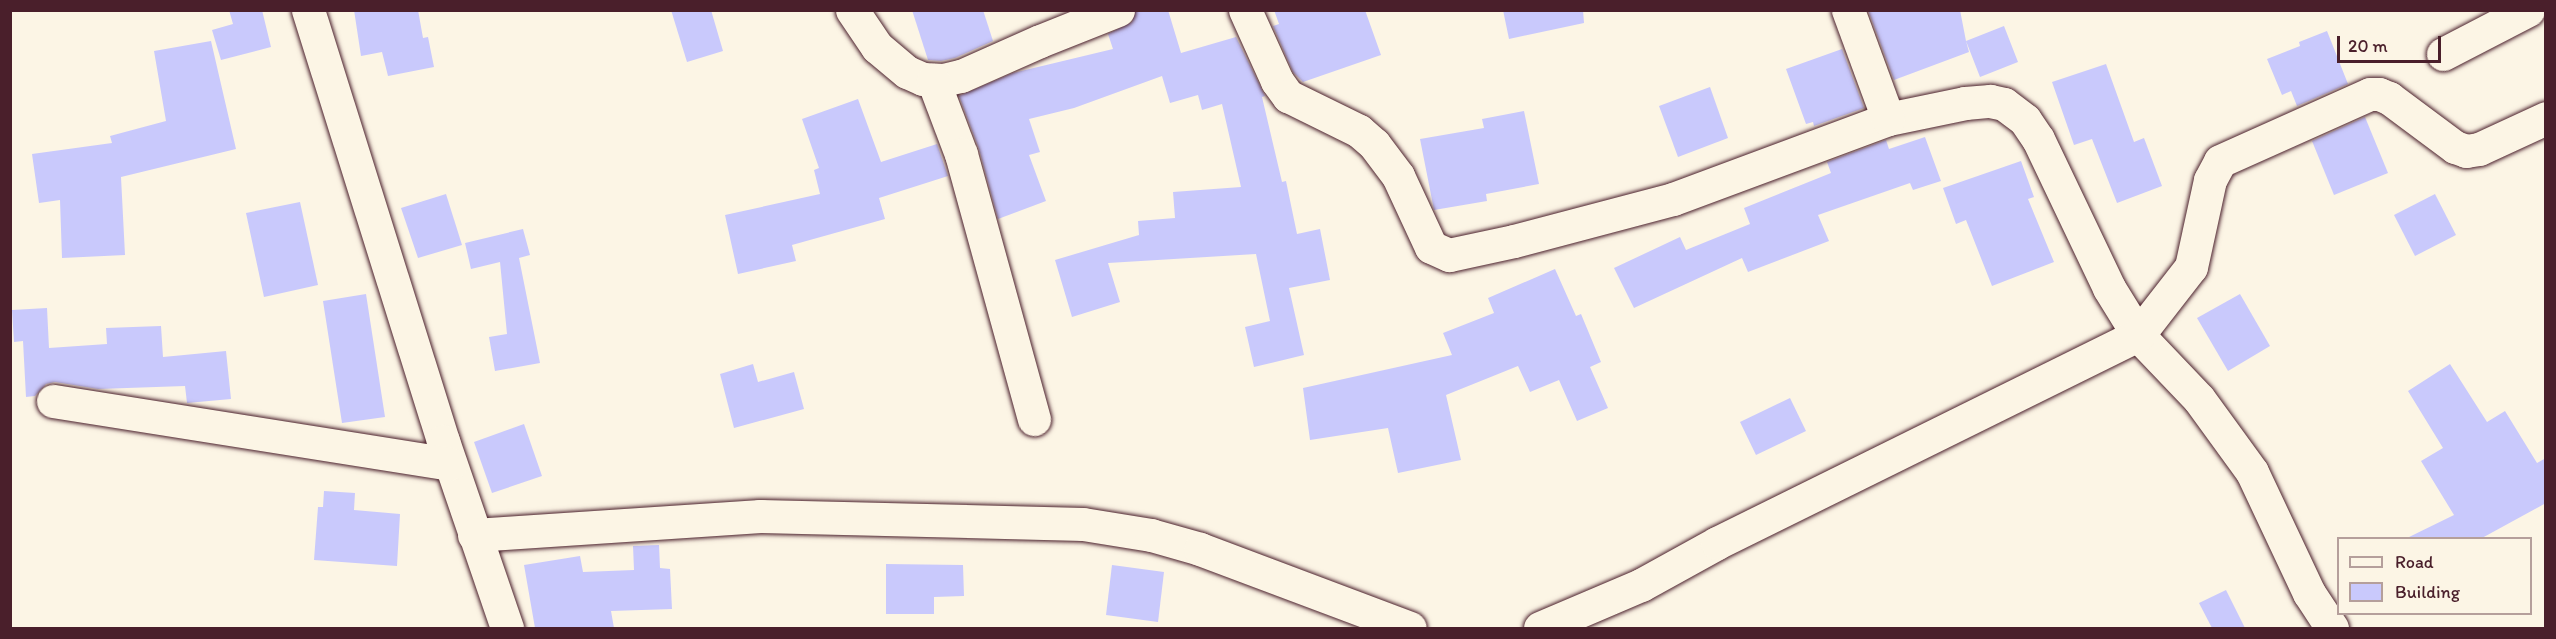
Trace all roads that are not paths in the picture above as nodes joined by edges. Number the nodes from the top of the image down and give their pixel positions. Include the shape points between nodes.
1 (308, 10) edge
2 (852, 10) edge
3 (1118, 10) edge
4 (1245, 10) edge
5 (1848, 10) edge
6 (2528, 10) edge
7 (2443, 54) dead end
8 (933, 80) junction
9 (2546, 118) edge
10 (1888, 119) junction
11 (2138, 335) junction
12 (53, 401) dead end
13 (1034, 419) dead end
14 (450, 464) junction
15 (474, 535) junction
16 (507, 628) edge
17 (1410, 628) edge
18 (1540, 628) edge
19 (2332, 628) edge

1 - 14 street
2 - 8 street via 872,40 907,72
3 - 8 street via 961,76
4 - 10 street via 1277,81 1288,96 1359,131 1374,144 1398,176 1431,247 1449,255 1673,199
5 - 10 street
6 - 7 street
8 - 13 street via 961,154
9 - 11 street via 2479,149 2466,151 2389,98 2370,94 2220,161 2210,180 2191,267
10 - 11 street via 1990,101 2004,105 2025,120 2109,288
11 - 18 street via 1717,543 1641,585
11 - 19 street via 2199,399 2246,463 2309,593
12 - 14 street
14 - 15 street
15 - 16 street
15 - 17 street via 760,516 1083,524 1151,534 1200,549

